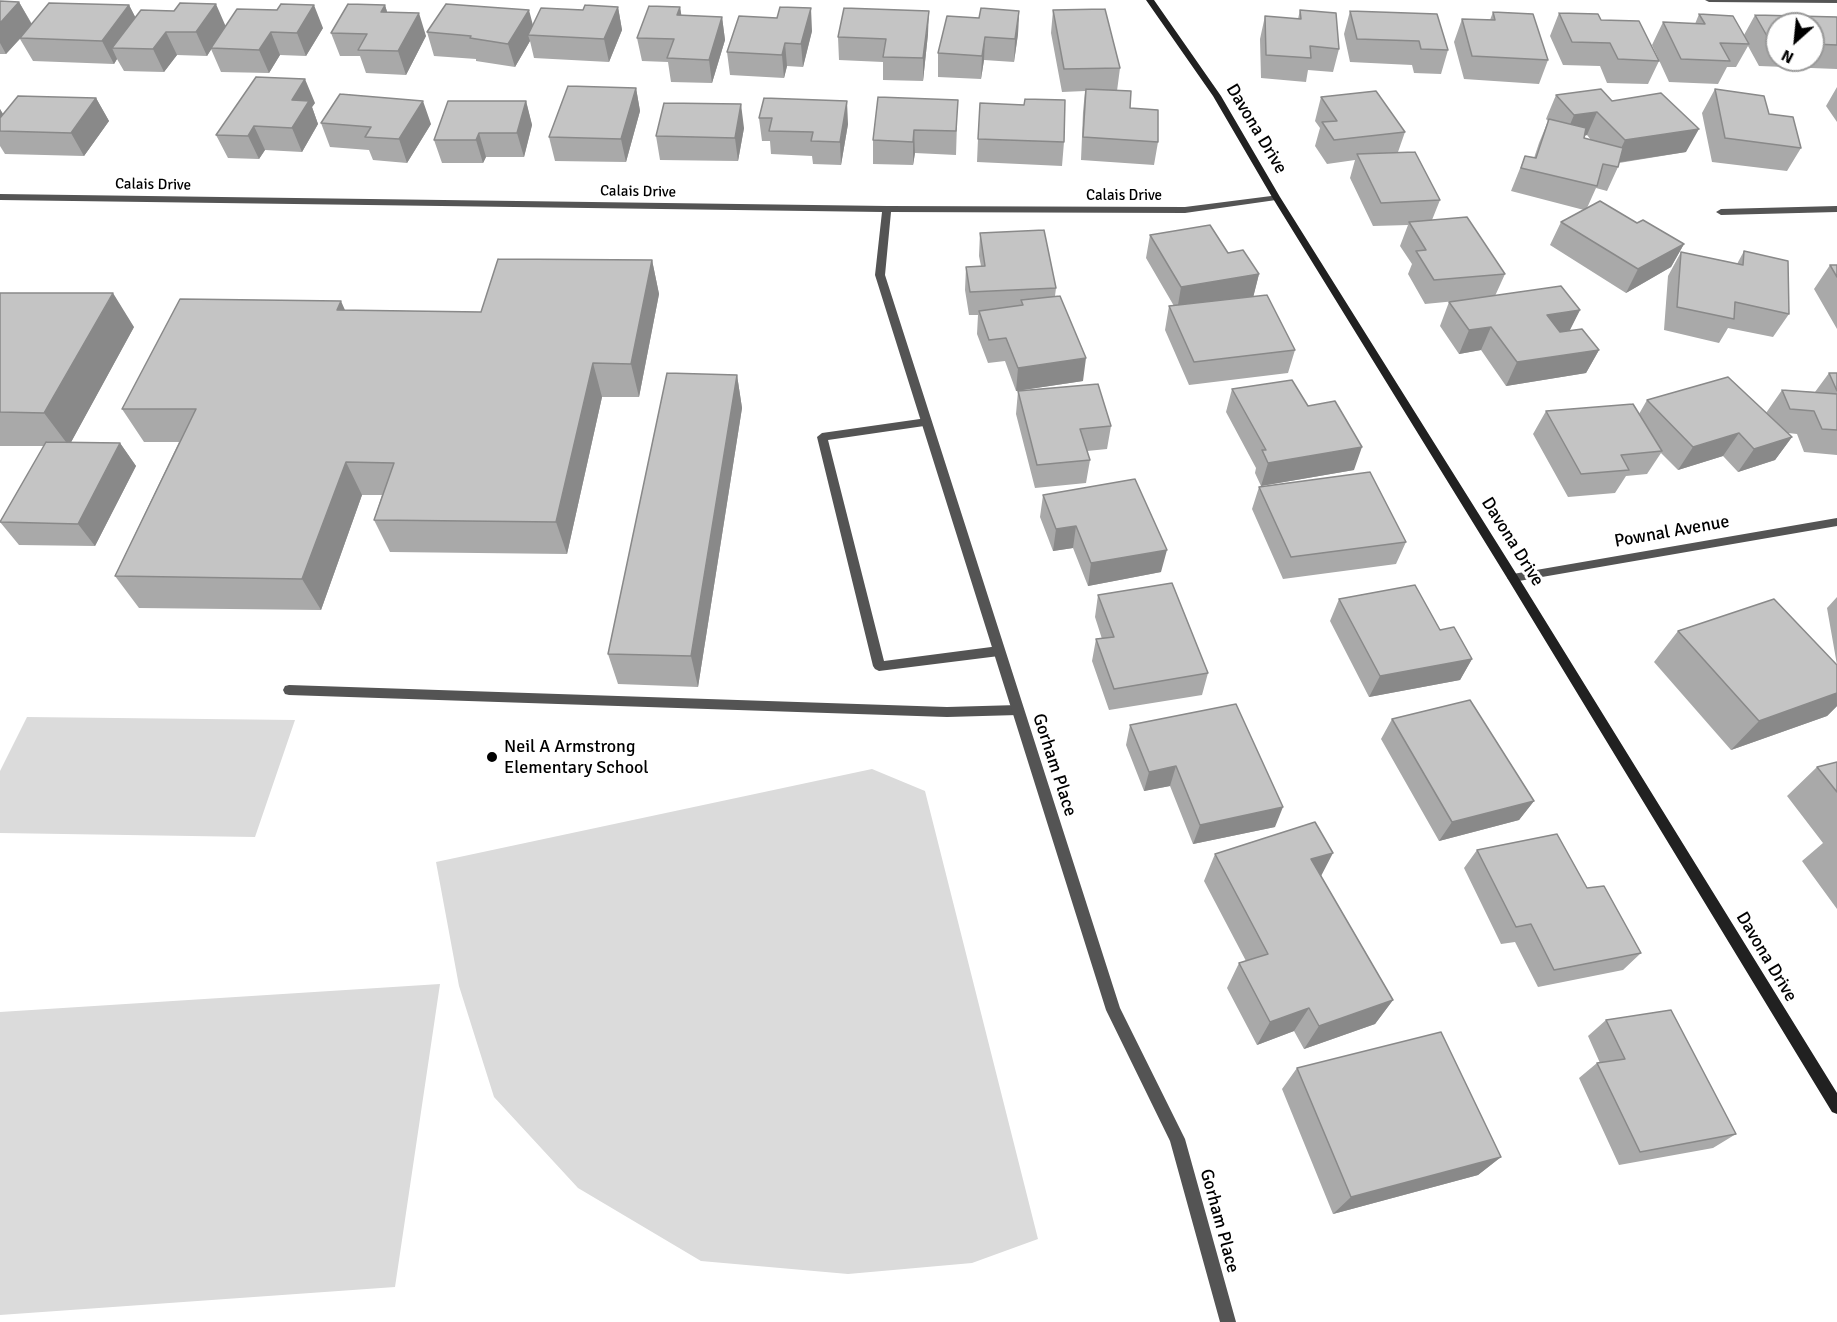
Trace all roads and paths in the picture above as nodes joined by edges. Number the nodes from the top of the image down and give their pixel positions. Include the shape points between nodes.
1 (1150, 0) edge
2 (1709, 0) edge
3 (1837, 1) edge
4 (0, 197) edge
5 (1276, 197) junction
6 (887, 209) junction
7 (1837, 209) edge
8 (1721, 212) dead end
9 (927, 422) junction
10 (1837, 522) edge
11 (1513, 578) junction
12 (999, 651) junction
13 (289, 690) dead end
14 (1018, 710) junction
15 (1837, 1107) edge
16 (1228, 1322) edge

1 - 5 street, Davona Drive via 1217,96
2 - 3 street
4 - 6 street, Calais Drive
5 - 6 street, Calais Drive via 1185,210
5 - 11 street, Davona Drive
6 - 9 street, Gorham Place via 880,275
7 - 8 street
9 - 12 street, Gorham Place
9 - 12 street via 822,437 879,666
10 - 11 street, Pownal Avenue
11 - 15 street, Davona Drive
12 - 14 street, Gorham Place
13 - 14 street via 947,712
14 - 16 street, Gorham Place via 1113,1010 1177,1139

